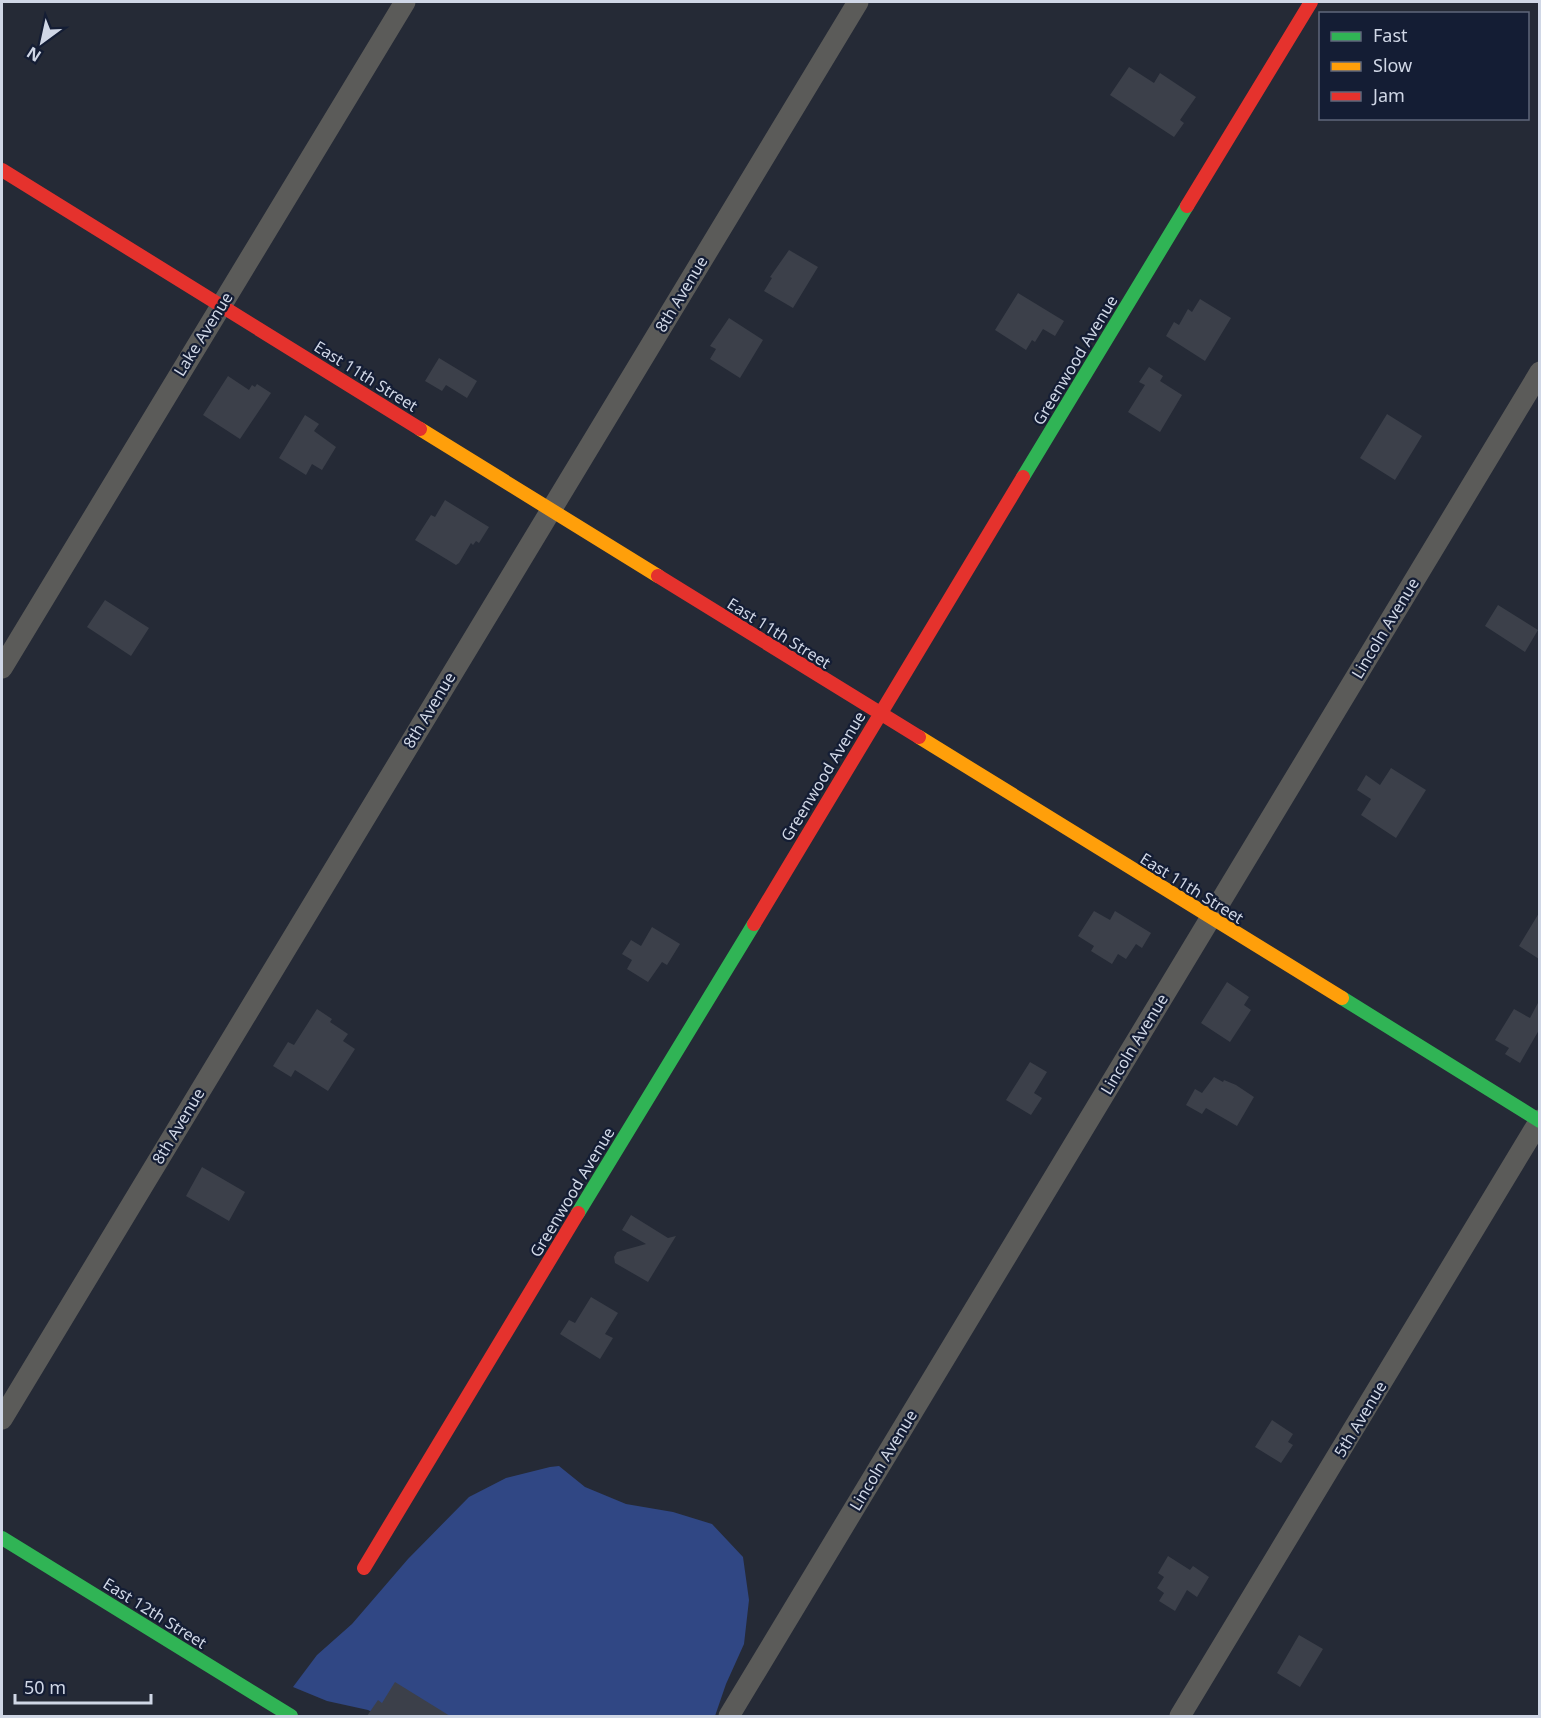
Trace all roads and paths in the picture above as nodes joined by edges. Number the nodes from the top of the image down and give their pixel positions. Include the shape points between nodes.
1 (405, 2) edge
2 (858, 2) edge
3 (1311, 2) edge
4 (2, 170) edge
5 (220, 306) junction
6 (1539, 372) edge
7 (550, 510) junction
8 (2, 668) edge
9 (880, 715) junction
10 (1209, 918) junction
11 (1539, 1121) edge
12 (2, 1419) edge
13 (2, 1538) edge
14 (364, 1568) dead end
15 (291, 1716) edge
16 (729, 1716) edge
17 (1180, 1716) edge

1 - 5 street, Lake Avenue
2 - 7 street, 8th Avenue
3 - 9 street, Greenwood Avenue
4 - 5 street, East 11th Street
5 - 7 street, East 11th Street
5 - 8 street, Lake Avenue
6 - 10 street, Lincoln Avenue
7 - 9 street, East 11th Street
7 - 12 street, 8th Avenue
9 - 10 street, East 11th Street
9 - 14 street, Greenwood Avenue
10 - 11 street, East 11th Street
10 - 16 street, Lincoln Avenue
11 - 17 street, 5th Avenue
13 - 15 street, East 12th Street

